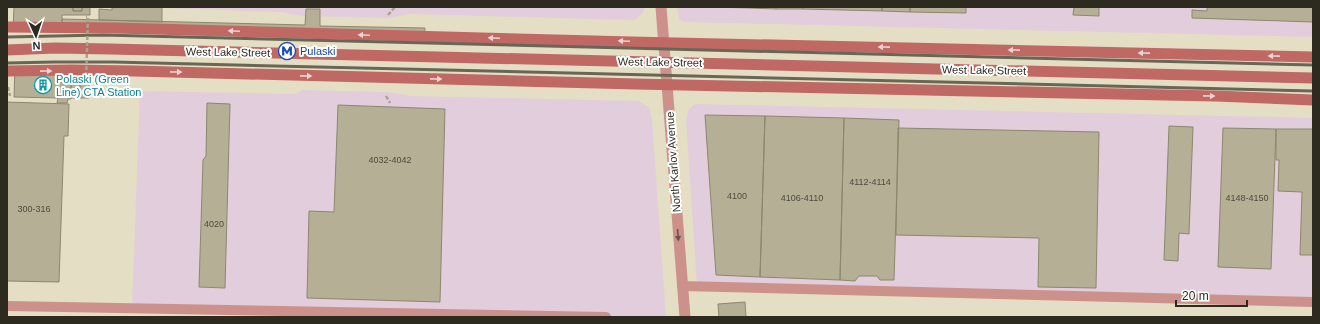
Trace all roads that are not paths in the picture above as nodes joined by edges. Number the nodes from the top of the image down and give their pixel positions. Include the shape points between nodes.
1 (661, 7) edge
2 (7, 27) edge
3 (663, 42) junction
4 (7, 50) edge
5 (1313, 57) edge
6 (665, 63) junction
7 (7, 71) edge
8 (1313, 78) edge
9 (667, 84) junction
10 (1313, 100) edge
11 (682, 286) junction
12 (1313, 302) edge
13 (7, 306) edge
14 (124, 313) edge
15 (606, 317) edge
16 (685, 317) edge

1 - 3 street, North Karlov Avenue
3 -> 2 main road, West Lake Street
5 -> 3 main road, West Lake Street
3 - 6 street, North Karlov Avenue
4 - 6 main road, West Lake Street via 110,49
6 - 8 main road, West Lake Street
6 - 9 street, North Karlov Avenue
7 -> 9 main road, West Lake Street via 135,71
9 -> 10 main road, West Lake Street
9 -> 11 street, North Karlov Avenue
11 - 12 lane
11 - 16 street, North Karlov Avenue
13 - 14 lane
14 - 15 lane

